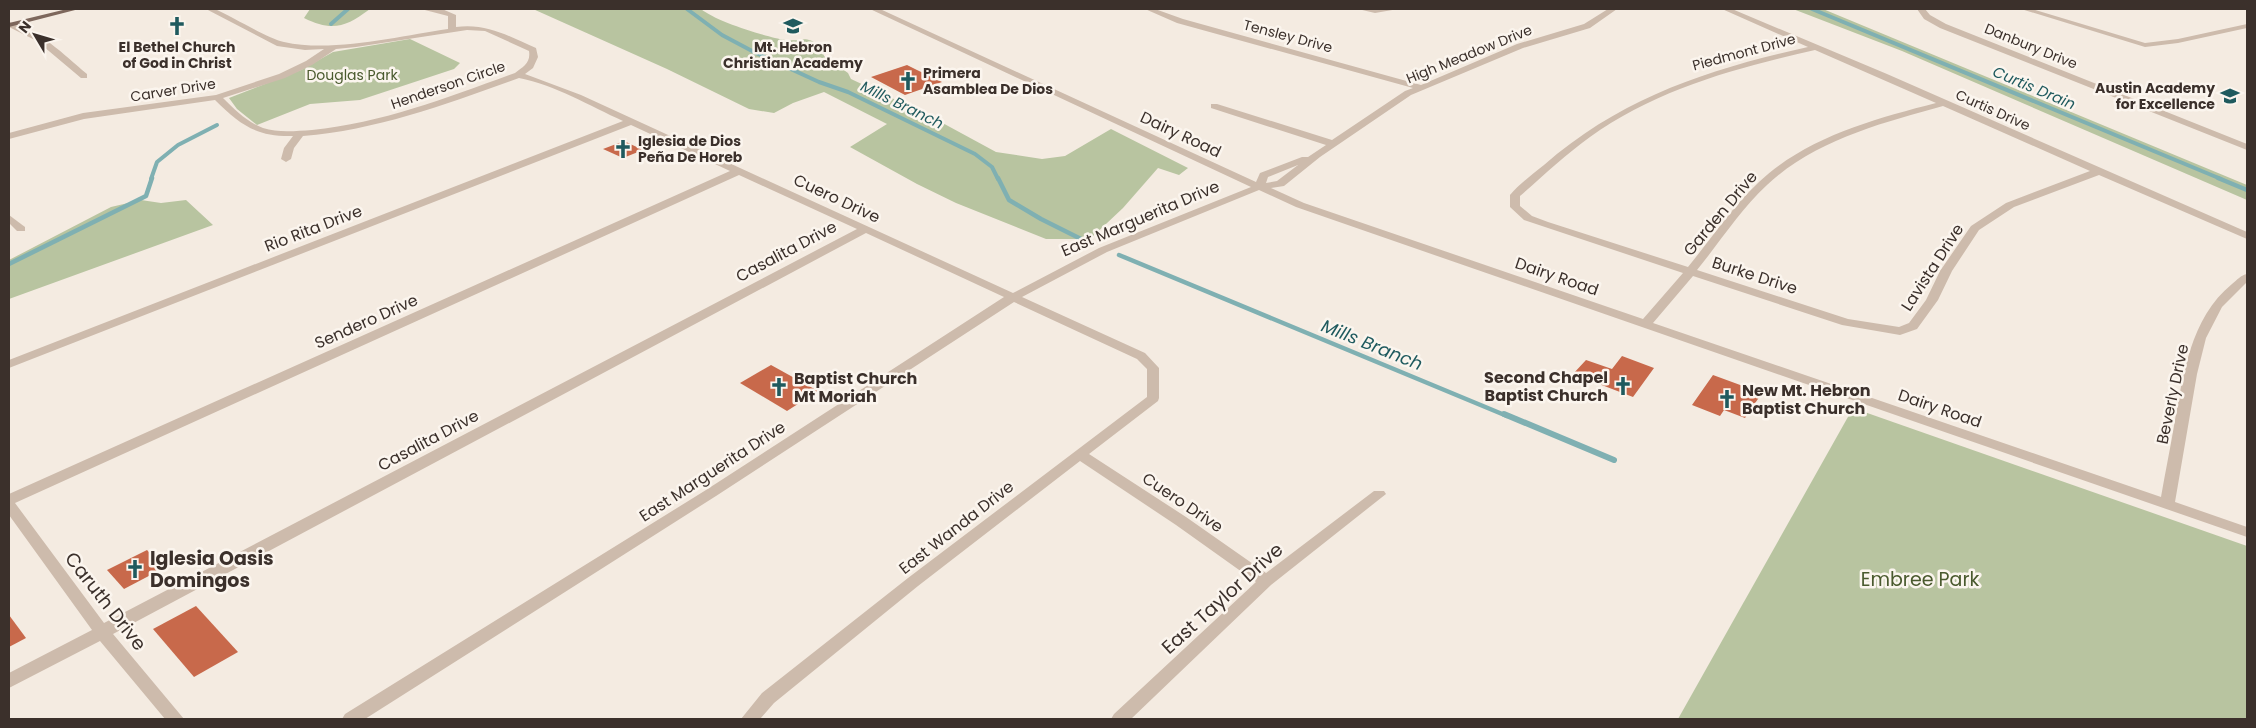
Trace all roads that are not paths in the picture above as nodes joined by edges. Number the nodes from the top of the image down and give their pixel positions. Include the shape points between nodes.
1 (75, 9) edge
2 (210, 9) edge
3 (425, 9) edge
4 (874, 9) edge
5 (1149, 9) edge
6 (1362, 9) edge
7 (1394, 9) edge
8 (1613, 9) edge
9 (1726, 9) edge
10 (1921, 9) edge
11 (2025, 9) edge
12 (10, 24) edge
13 (2247, 26) edge
14 (452, 29) junction
15 (333, 47) junction
16 (1817, 47) junction
17 (518, 75) junction
18 (84, 76) dead end
19 (1420, 87) junction
20 (217, 98) junction
21 (1945, 103) junction
22 (1214, 106) dead end
23 (629, 122) junction
24 (300, 134) junction
25 (9, 136) edge
26 (1334, 144) junction
27 (2247, 147) edge
28 (1316, 154) junction
29 (286, 158) dead end
30 (736, 172) junction
31 (2098, 172) junction
32 (1259, 188) junction
33 (1516, 207) joint
34 (9, 218) edge
35 (21, 229) dead end
36 (864, 230) junction
37 (2247, 236) edge
38 (1691, 271) junction
39 (2247, 277) edge
40 (1013, 297) junction
41 (1646, 324) junction
42 (1873, 328) joint
43 (1141, 356) joint
44 (9, 364) edge
45 (1079, 454) junction
46 (1379, 494) dead end
47 (9, 500) edge
48 (2167, 504) junction
49 (9, 505) edge
50 (2247, 532) edge
51 (1266, 581) junction
52 (102, 632) junction
53 (9, 681) edge
54 (175, 719) edge
55 (351, 719) edge
56 (750, 719) edge
57 (1120, 719) edge

1 - 12 main road
2 - 15 street, Henderson Circle via 280,44 305,48
3 - 14 street via 452,15
4 - 32 street, Dairy Road
5 - 19 street, Tensley Drive via 1180,21
6 - 7 street
8 - 19 street, High Meadow Drive via 1587,26 1520,46
9 - 16 street, Curtis Drive
10 - 27 street, Danbury Drive via 1927,17 1944,26
11 - 13 street via 2145,46
12 - 18 street via 36,37
14 - 15 street, Henderson Circle
14 - 17 street, Henderson Circle via 486,29 533,50 530,66
15 - 20 street, Carver Drive via 282,76
16 - 21 street, Curtis Drive
16 - 33 street, Piedmont Drive via 1711,72 1658,93 1587,134 1515,195
17 - 23 street, Cuero Drive via 567,92
17 - 24 street, Henderson Circle via 392,119 349,129
19 - 26 street, High Meadow Drive
20 - 24 street, Henderson Circle via 253,127 271,133
20 - 25 street, Carver Drive via 83,116
21 - 31 street, Curtis Drive
21 - 38 street, Garden Drive via 1874,122 1795,158 1772,175 1741,207
22 - 26 street
23 - 30 street, Cuero Drive
23 - 44 street, Rio Rita Drive
24 - 29 street
26 - 28 street, High Meadow Drive
28 - 32 street, High Meadow Drive via 1280,184
28 - 32 street, High Meadow Drive via 1264,175
30 - 36 street, Cuero Drive
30 - 47 street, Sendero Drive
31 - 37 street, Curtis Drive
31 - 42 street, Lavista Drive via 2010,205 1975,228 1913,326 1900,331
32 - 40 street, East Marguerita Drive via 1103,250
32 - 41 street, Dairy Road
33 - 38 street, Burke Drive via 1528,218 1544,224
34 - 35 street
36 - 40 street, Cuero Drive
36 - 52 street, Casalita Drive
38 - 41 street, Garden Drive
38 - 42 street, Burke Drive
39 - 48 street, Beverly Drive via 2231,288 2214,310 2195,348
40 - 43 street, Cuero Drive
40 - 55 street, East Marguerita Drive
41 - 48 street, Dairy Road
43 - 45 street, East Wanda Drive via 1154,368 1153,398
45 - 51 street, Cuero Drive
45 - 56 street, East Wanda Drive via 768,698
46 - 51 street, East Taylor Drive
48 - 50 street, Dairy Road
49 - 52 street, Caruth Drive
51 - 57 street, East Taylor Drive
52 - 53 street, Casalita Drive
52 - 54 street, Caruth Drive

